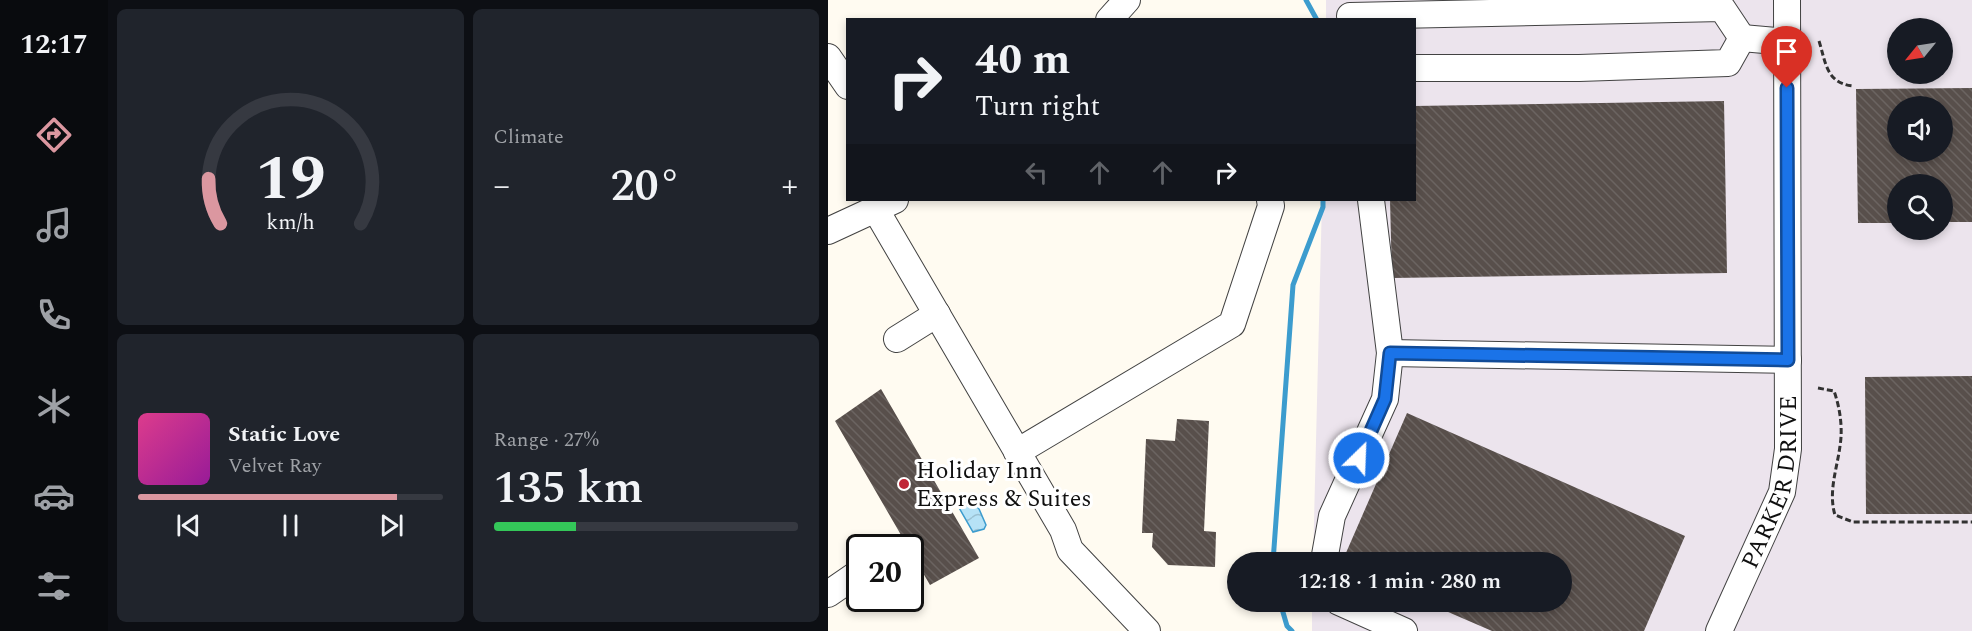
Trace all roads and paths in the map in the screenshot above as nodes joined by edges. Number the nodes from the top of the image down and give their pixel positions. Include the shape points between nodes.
1 (1127, 0) edge
2 (1787, 0) edge
3 (1350, 12) edge
4 (1111, 18) edge
5 (1742, 38) junction
6 (1819, 41) dead end
7 (1787, 42) junction
8 (828, 57) edge
9 (1416, 68) edge
10 (846, 83) edge
11 (1853, 87) dead end
12 (1270, 201) edge
13 (1371, 201) edge
14 (886, 205) edge
15 (828, 231) edge
16 (936, 314) junction
17 (897, 339) dead end
18 (1390, 353) junction
19 (1788, 360) junction
20 (1818, 388) dead end
21 (1017, 452) junction
22 (1972, 522) edge
23 (1326, 552) edge
24 (846, 582) edge
25 (828, 594) edge
26 (1361, 612) edge
27 (1147, 631) edge
28 (1404, 631) edge
29 (1719, 631) edge

1 - 4 street
2 - 7 street, PARKER DRIVE
3 - 5 street via 1722,8
5 - 7 street
5 - 9 street via 1728,63
6 - 11 path via 1833,77 1841,85
7 - 19 street, PARKER DRIVE
8 - 10 street
12 - 21 street via 1232,324
13 - 18 street
14 - 15 street
14 - 16 street
16 - 17 street
16 - 21 street
18 - 19 street
18 - 23 street via 1385,399 1332,516
19 - 29 street, PARKER DRIVE via 1788,449 1782,492
20 - 22 path via 1834,391 1841,428 1832,491 1835,515 1853,522
21 - 27 street via 1063,530 1070,550
24 - 25 street
26 - 28 street

